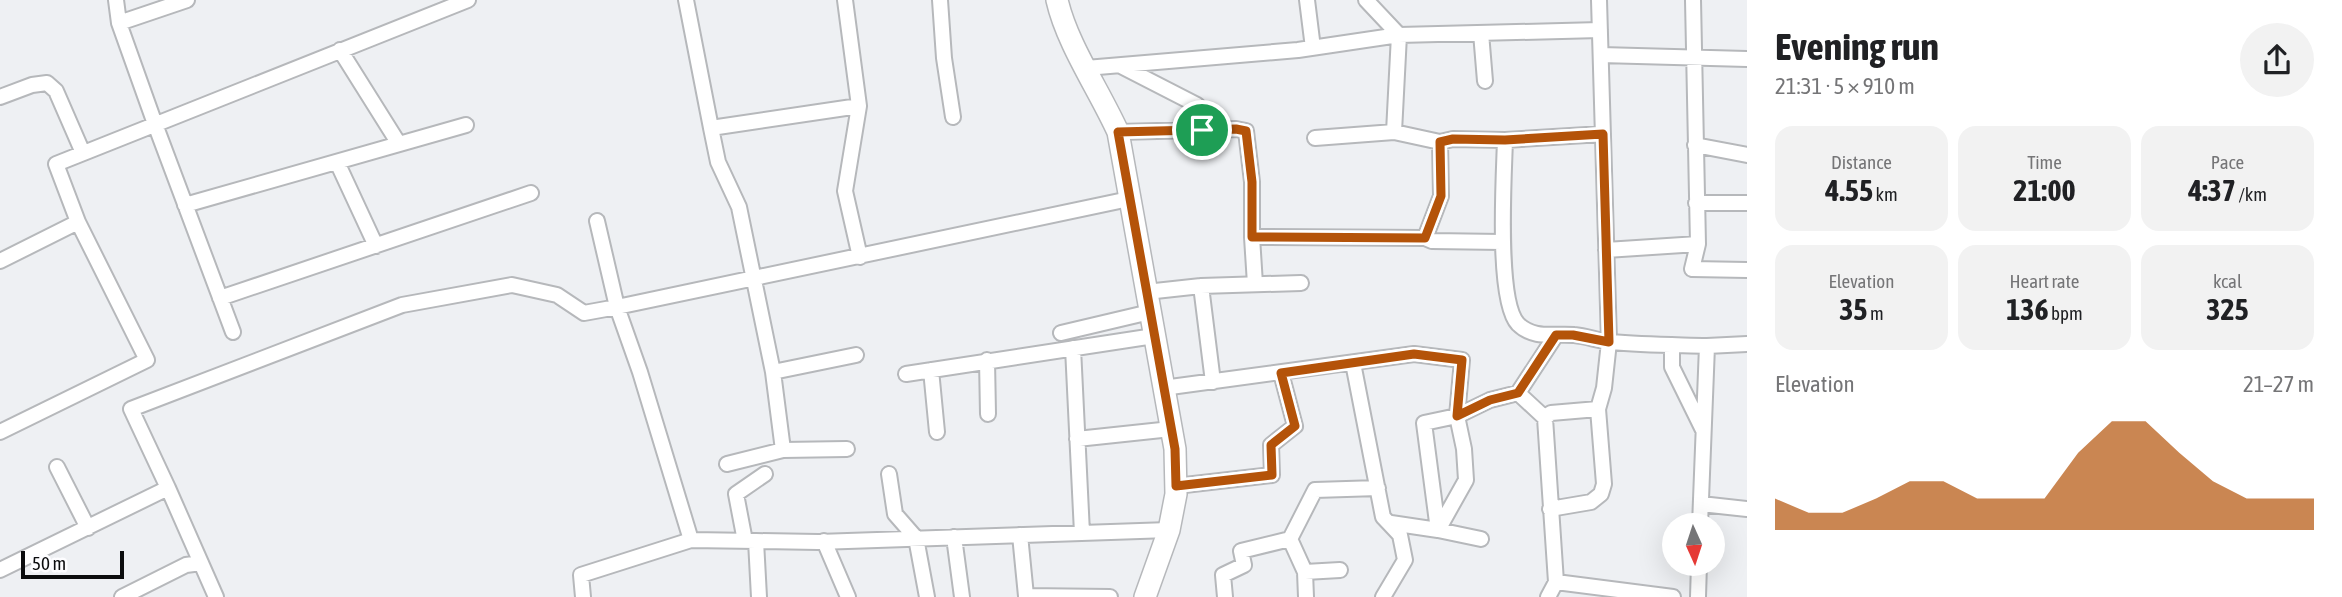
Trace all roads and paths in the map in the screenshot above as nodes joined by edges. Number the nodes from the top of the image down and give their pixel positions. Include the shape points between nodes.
1 (116, 0) edge
2 (187, 0) edge
3 (468, 0) edge
4 (685, 0) edge
5 (845, 0) edge
6 (940, 0) edge
7 (1057, 0) edge
8 (1307, 0) edge
9 (1366, 0) edge
10 (1599, 0) edge
11 (1693, 0) edge
12 (442, 5) edge
13 (119, 23) junction
14 (1600, 30) junction
15 (1481, 33) junction
16 (1399, 34) junction
17 (1312, 48) junction
18 (340, 50) junction
19 (1601, 55) junction
20 (1693, 57) junction
21 (1747, 60) edge
22 (1120, 65) junction
23 (1086, 68) junction
24 (1485, 81) dead end
25 (0, 97) edge
26 (859, 106) junction
27 (953, 117) dead end
28 (155, 124) junction
29 (466, 125) dead end
30 (711, 128) junction
31 (1202, 130) junction
32 (1118, 132) junction
33 (1394, 132) junction
34 (1603, 134) junction
35 (1315, 138) dead end
36 (1505, 140) junction
37 (1440, 142) junction
38 (399, 144) junction
39 (1695, 145) junction
40 (83, 153) junction
41 (1747, 155) edge
42 (337, 162) junction
43 (531, 193) dead end
44 (1129, 199) junction
45 (1696, 203) junction
46 (1747, 203) edge
47 (185, 205) junction
48 (597, 221) dead end
49 (78, 222) junction
50 (1252, 237) junction
51 (1425, 238) junction
52 (1502, 242) junction
53 (1698, 244) junction
54 (376, 246) junction
55 (1606, 250) junction
56 (860, 257) junction
57 (0, 261) edge
58 (1747, 270) edge
59 (754, 279) junction
60 (1301, 283) dead end
61 (1255, 284) junction
62 (1201, 286) junction
63 (220, 298) junction
64 (1148, 302) junction
65 (617, 307) junction
66 (233, 332) dead end
67 (1061, 333) dead end
68 (1556, 335) junction
69 (1154, 336) junction
70 (1609, 342) junction
71 (1747, 344) edge
72 (1672, 345) junction
73 (1707, 346) junction
74 (1073, 348) junction
75 (856, 355) dead end
76 (987, 360) junction
77 (1353, 363) junction
78 (932, 370) junction
79 (773, 372) junction
80 (1281, 373) junction
81 (905, 374) dead end
82 (1213, 382) junction
83 (1163, 388) junction
84 (1518, 393) junction
85 (1598, 409) junction
86 (988, 414) dead end
87 (1457, 416) junction
88 (1545, 418) junction
89 (1171, 429) junction
90 (0, 432) edge
91 (937, 432) dead end
92 (1704, 432) junction
93 (1077, 439) junction
94 (847, 449) dead end
95 (783, 450) junction
96 (727, 464) dead end
97 (57, 467) dead end
98 (765, 474) dead end
99 (889, 474) dead end
100 (1176, 486) junction
101 (168, 488) junction
102 (1378, 488) junction
103 (1701, 504) junction
104 (1550, 509) junction
105 (1747, 509) edge
106 (1701, 513) edge
107 (1391, 523) junction
108 (88, 527) junction
109 (1169, 530) junction
110 (1438, 530) junction
111 (1082, 533) junction
112 (1020, 535) junction
113 (954, 537) junction
114 (916, 538) junction
115 (1481, 538) dead end
116 (1290, 539) junction
117 (691, 540) junction
118 (751, 541) junction
119 (824, 541) junction
120 (201, 563) junction
121 (0, 570) edge
122 (1340, 570) dead end
123 (1306, 572) junction
124 (1699, 576) edge
125 (1556, 582) junction
126 (122, 597) edge
127 (216, 597) edge
128 (583, 597) edge
129 (759, 597) edge
130 (848, 597) edge
131 (927, 597) edge
132 (962, 597) edge
133 (1110, 597) edge
134 (1145, 597) edge
135 (1225, 597) edge
136 (1306, 597) edge
137 (1383, 597) edge
138 (1548, 597) edge
139 (1673, 597) edge
140 (1698, 597) edge

1 - 13 street
2 - 13 street
3 - 12 street
4 - 30 street
5 - 26 street
6 - 27 street
7 - 23 main road
8 - 17 street
9 - 16 street
10 - 14 street
11 - 20 street
12 - 18 street
13 - 28 street
14 - 15 street
14 - 19 street
15 - 16 street
15 - 24 street
16 - 17 street
16 - 33 street
17 - 22 street
18 - 28 street
18 - 38 street
19 - 20 street
19 - 34 street
20 - 21 street
20 - 39 street
22 - 23 street
22 - 31 street via 1197,105
23 - 32 main road
25 - 40 street via 47,83 56,91
26 - 30 street
26 - 56 street via 845,191
28 - 40 street
28 - 47 street
29 - 38 street
30 - 59 street via 718,162 739,206
31 - 32 street
31 - 50 street via 1246,131
32 - 44 main road
33 - 35 street
33 - 37 street
34 - 36 street
34 - 55 street
36 - 37 street
36 - 52 street
37 - 51 street via 1441,196
38 - 42 street
39 - 41 street
39 - 45 street
40 - 49 street via 56,164
42 - 47 street
42 - 54 street
43 - 54 street
44 - 56 street
44 - 64 main road
45 - 46 street
45 - 53 street
47 - 63 street
48 - 65 street
49 - 57 street
49 - 90 street via 147,360
50 - 51 street
50 - 61 street
51 - 52 street
52 - 68 street via 1509,307 1516,322 1525,330
53 - 55 street
53 - 58 street via 1692,269
54 - 63 street
55 - 70 street
56 - 59 street
59 - 65 street
59 - 79 street
60 - 61 street
61 - 62 street
62 - 64 street
62 - 82 street
63 - 66 street
64 - 67 street
64 - 69 main road
65 - 101 street via 584,313 557,295 512,285 402,305 131,409
65 - 117 street
68 - 70 street
68 - 84 street
69 - 74 street
69 - 83 main road
70 - 72 street
70 - 85 street
71 - 73 street
72 - 73 street
72 - 92 street via 1672,367
73 - 92 street
74 - 76 street
74 - 93 street
75 - 79 street
76 - 78 street
76 - 86 street
77 - 80 street
77 - 87 street via 1414,354 1462,360
77 - 102 street
78 - 81 street
78 - 91 street
79 - 95 street
80 - 82 street
80 - 100 street via 1295,426 1271,445 1272,475
82 - 83 street
83 - 89 main road
84 - 87 street
84 - 88 street
85 - 88 street via 1551,413
85 - 104 street via 1601,494 1591,502
87 - 110 street via 1466,480
87 - 110 street via 1424,422
88 - 104 street
89 - 93 street
89 - 100 main road
92 - 103 street
93 - 111 street
94 - 95 street
95 - 96 street
97 - 108 street
98 - 118 street via 736,494
99 - 114 street via 895,514
100 - 109 main road
101 - 108 street
101 - 120 street
102 - 107 street via 1383,517
102 - 116 street via 1315,490
103 - 105 street
103 - 106 street
104 - 125 street
107 - 110 street
107 - 137 street via 1400,535 1405,560
108 - 121 street
109 - 111 street
109 - 134 main road
110 - 115 street
111 - 112 street
112 - 113 street
112 - 133 street via 1026,596
113 - 114 street
113 - 132 street
114 - 119 street
114 - 131 street
116 - 123 street
116 - 135 street via 1241,551 1244,565 1223,575
117 - 118 street
117 - 128 street via 581,575
118 - 119 street
118 - 129 street
119 - 130 street
120 - 126 street via 187,565
120 - 127 street
122 - 123 street
123 - 136 street
124 - 140 street
125 - 138 street
125 - 139 street

